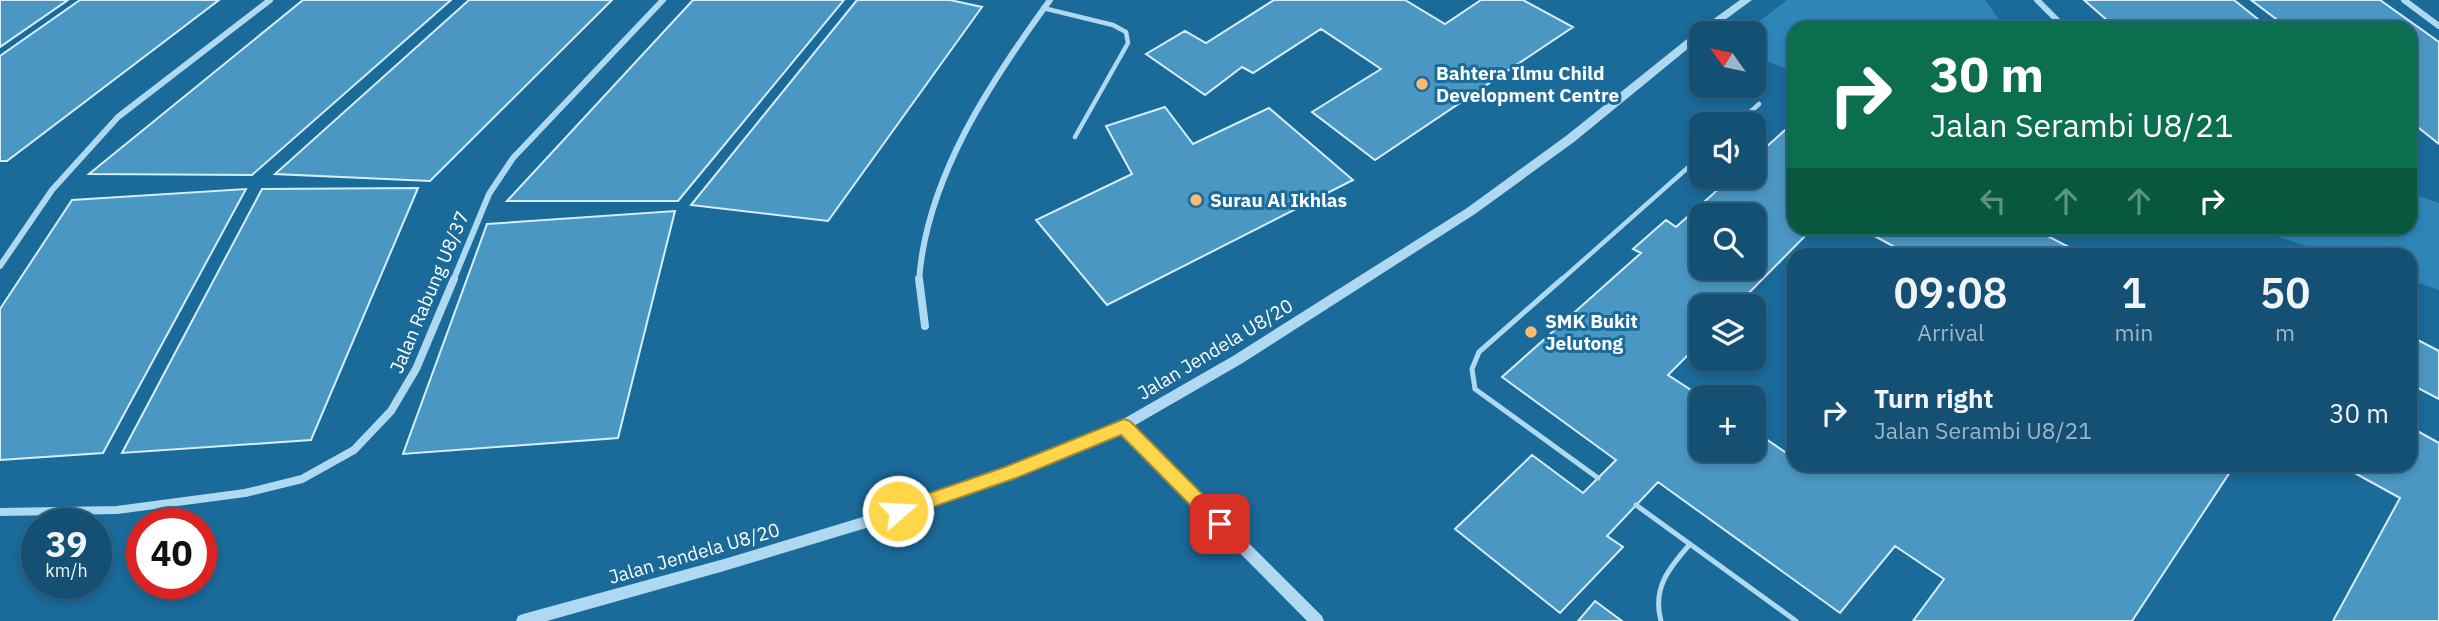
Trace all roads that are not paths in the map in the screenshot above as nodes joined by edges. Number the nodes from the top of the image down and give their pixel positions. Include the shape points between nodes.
1 (270, 0) edge
2 (663, 0) edge
3 (1050, 0) edge
4 (1746, 0) edge
5 (2038, 0) edge
6 (2404, 0) edge
7 (1043, 8) junction
8 (1717, 21) edge
9 (2058, 21) edge
10 (2439, 26) edge
11 (1689, 43) edge
12 (1759, 104) dead end
13 (1750, 112) edge
14 (1075, 137) dead end
15 (1689, 167) edge
16 (0, 266) edge
17 (925, 326) dead end
18 (1124, 426) junction
19 (1598, 478) dead end
20 (1636, 505) dead end
21 (0, 512) edge
22 (1690, 544) junction
23 (523, 621) edge
24 (1317, 621) edge
25 (1661, 621) edge
26 (1796, 621) edge

1 - 16 street via 118,117 52,190
2 - 21 street, Jalan Rabung U8/37 via 513,158 489,194 416,369 391,411 354,450 302,479 245,494 117,510
3 - 7 street
4 - 8 street, Jalan Jendela U8/20
5 - 9 street
6 - 10 street
7 - 14 lane via 1126,32 1128,43
7 - 17 street via 994,85 942,182 925,234 919,279
11 - 18 street, Jalan Jendela U8/20 via 1570,139 1471,211
12 - 13 lane
15 - 19 lane via 1479,352 1472,369 1475,389
18 - 23 street, Jalan Jendela U8/20 via 876,519
18 - 24 street
20 - 22 lane
22 - 25 lane via 1660,583 1656,609
22 - 26 lane

